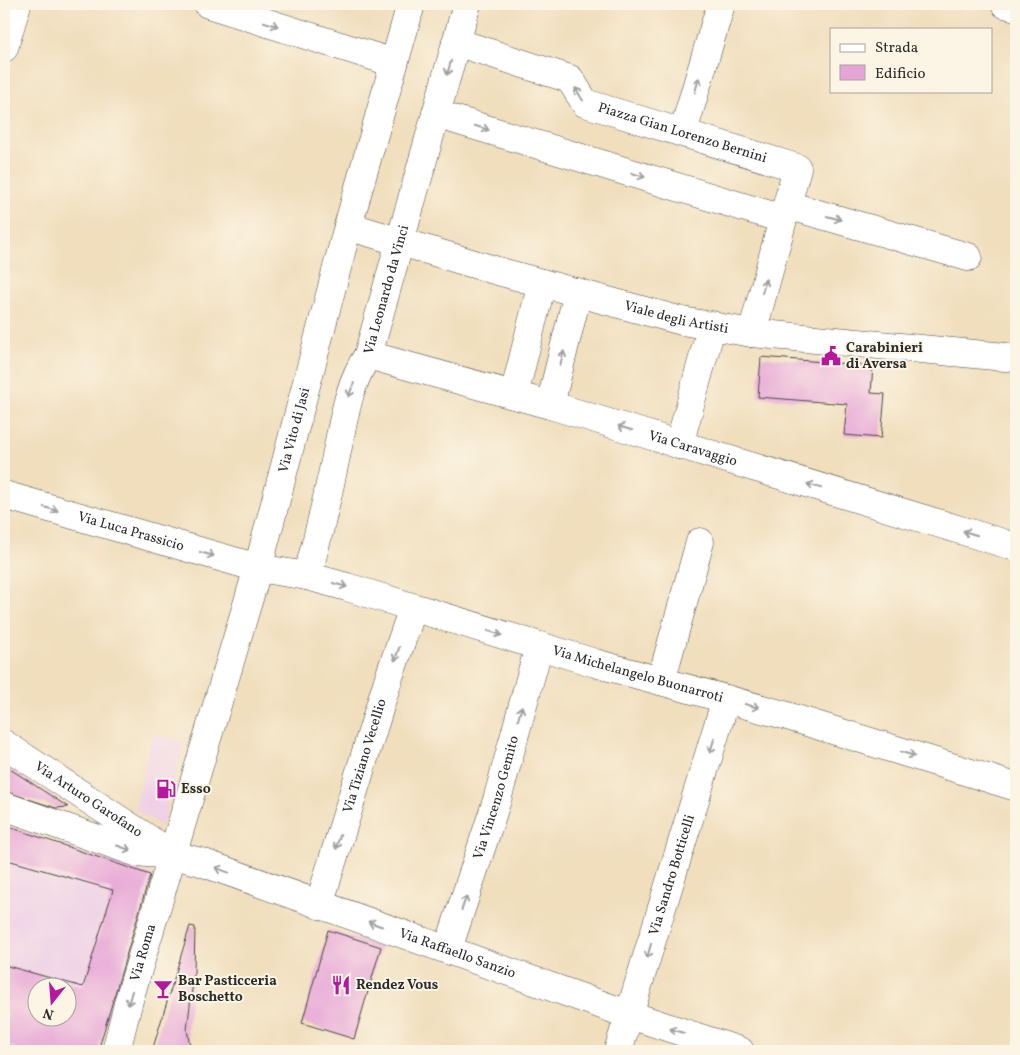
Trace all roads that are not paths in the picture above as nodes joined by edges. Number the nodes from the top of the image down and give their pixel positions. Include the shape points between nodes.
1 (17, 4) edge
2 (208, 4) edge
3 (411, 4) edge
4 (467, 4) edge
5 (721, 4) edge
6 (1005, 4) edge
7 (1016, 7) edge
8 (456, 42) junction
9 (4, 48) edge
10 (394, 63) junction
11 (436, 114) junction
12 (683, 132) junction
13 (785, 212) junction
14 (348, 226) junction
15 (400, 242) junction
16 (968, 257) dead end
17 (542, 283) junction
18 (578, 292) junction
19 (712, 325) junction
20 (752, 333) junction
21 (368, 355) junction
22 (1016, 358) edge
23 (514, 395) junction
24 (550, 405) junction
25 (679, 445) junction
26 (4, 495) edge
27 (700, 542) dead end
28 (1016, 547) edge
29 (258, 568) junction
30 (307, 576) junction
31 (413, 608) junction
32 (539, 646) junction
33 (661, 681) junction
34 (726, 699) junction
35 (4, 744) edge
36 (1016, 787) edge
37 (94, 803) junction
38 (4, 806) edge
39 (78, 832) junction
40 (173, 855) junction
41 (319, 905) junction
42 (448, 949) junction
43 (630, 1015) junction
44 (116, 1051) edge
45 (618, 1051) edge
46 (740, 1051) edge

1 - 9 street
2 -> 10 street
3 - 10 street, Via Vito di Jasi
4 - 8 street, Via Leonardo da Vinci
12 -> 5 street
6 - 7 street
8 -> 11 street, Via Leonardo da Vinci
12 -> 8 street, Piazza Gian Lorenzo Bernini via 585,103 570,79
10 - 14 street, Via Vito di Jasi
11 -> 13 street
11 - 15 street, Via Leonardo da Vinci
12 - 13 street, Piazza Gian Lorenzo Bernini via 797,168
13 -> 16 street
20 -> 13 street, Piazza Gian Lorenzo Bernini
14 - 15 street, Viale degli Artisti
14 - 29 street, Via Vito di Jasi
15 - 17 street, Viale degli Artisti
15 - 21 street, Via Leonardo da Vinci
17 - 18 street, Viale degli Artisti
17 - 23 street
18 - 19 street, Viale degli Artisti via 682,321
24 -> 18 street
19 - 20 street, Viale degli Artisti
19 - 25 street
20 - 22 street, Viale degli Artisti
21 - 23 street, Via Caravaggio
21 -> 30 street, Via Leonardo da Vinci via 348,398
23 - 24 street, Via Caravaggio
25 -> 24 street, Via Caravaggio
28 -> 25 street, Via Caravaggio
26 -> 29 street, Via Luca Prassicio
27 - 33 street
29 - 30 street, Via Michelangelo Buonarroti
29 - 40 street, Via Vito di Jasi
30 -> 31 street, Via Michelangelo Buonarroti
31 -> 32 street, Via Michelangelo Buonarroti
31 -> 41 street, Via Tiziano Vecellio
32 - 33 street, Via Michelangelo Buonarroti
42 -> 32 street, Via Vincenzo Gemito via 497,800
33 - 34 street, Via Michelangelo Buonarroti
34 -> 36 street, Via Michelangelo Buonarroti
34 -> 43 street, Via Sandro Botticelli
35 - 37 street, Via Arturo Garofano
37 - 39 street
37 - 40 street, Via Arturo Garofano
38 - 39 street
39 -> 40 street via 135,852
41 -> 40 street, Via Raffaello Sanzio
40 -> 44 street, Via Roma
42 -> 41 street, Via Raffaello Sanzio
42 - 43 street, Via Raffaello Sanzio
43 - 45 street, Via Sandro Botticelli
46 -> 43 street, Via Raffaello Sanzio

